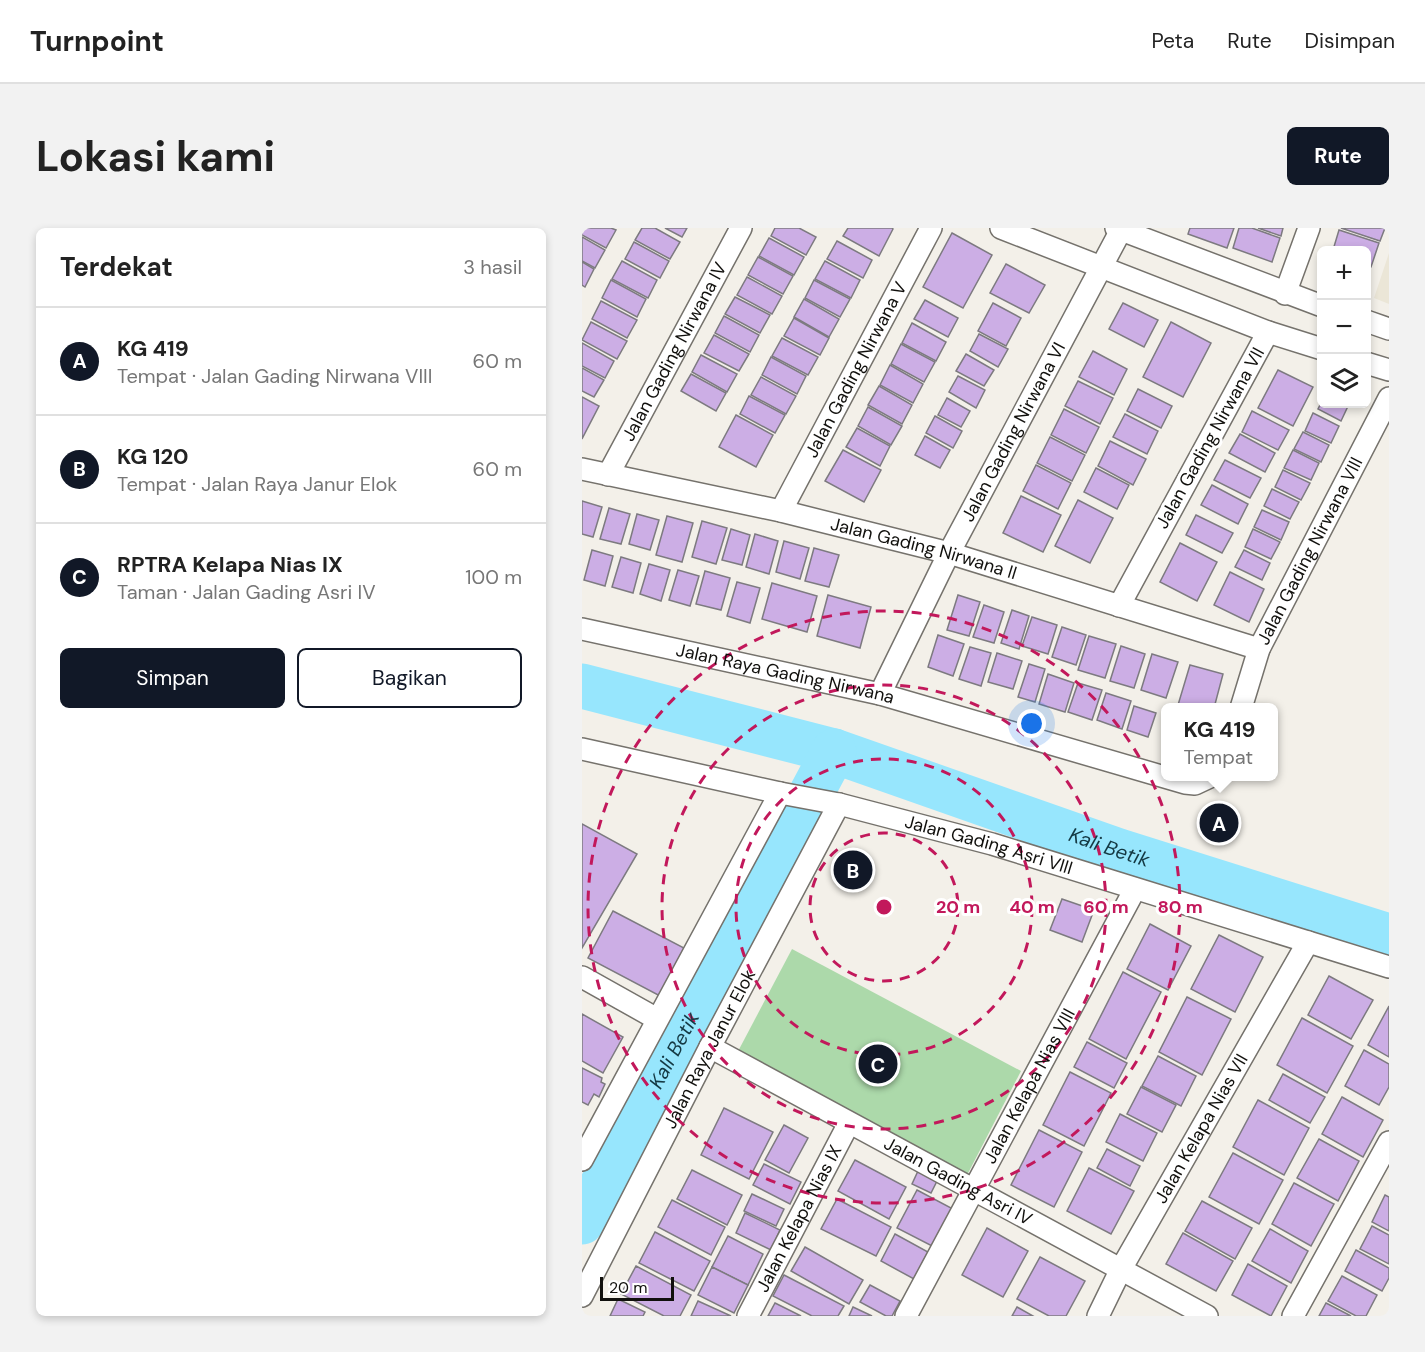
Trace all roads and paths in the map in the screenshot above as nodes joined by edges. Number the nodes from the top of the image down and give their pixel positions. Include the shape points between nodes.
1 (741, 228) edge
2 (931, 228) edge
3 (1001, 228) edge
4 (1309, 228) edge
5 (1119, 229) edge
6 (1158, 236) edge
7 (1101, 266) junction
8 (1285, 294) junction
9 (1317, 304) edge
10 (1371, 323) edge
11 (1389, 329) edge
12 (1268, 332) junction
13 (1317, 347) edge
14 (1371, 365) edge
15 (1389, 370) edge
16 (1389, 398) edge
17 (582, 469) edge
18 (608, 475) junction
19 (781, 511) junction
20 (949, 553) junction
21 (1119, 606) junction
22 (582, 629) edge
23 (1258, 649) junction
24 (880, 694) junction
25 (1242, 703) edge
26 (582, 749) edge
27 (1161, 776) edge
28 (1178, 781) edge
29 (1202, 781) edge
30 (782, 794) junction
31 (836, 804) junction
32 (1135, 889) junction
33 (1308, 942) junction
34 (1389, 967) edge
35 (582, 977) edge
36 (657, 1019) junction
37 (710, 1047) junction
38 (849, 1123) junction
39 (1389, 1142) edge
40 (582, 1160) edge
41 (973, 1190) junction
42 (1121, 1269) junction
43 (582, 1296) edge
44 (748, 1316) edge
45 (906, 1316) edge
46 (1098, 1316) edge
47 (1207, 1316) edge
48 (1293, 1316) edge

1 - 18 street, Jalan Gading Nirwana IV
2 - 19 street, Jalan Gading Nirwana V
3 - 7 street, Jalan Gading Nirwana VII
4 - 8 street
5 - 6 street
5 - 7 street, Jalan Gading Nirwana VI
6 - 8 street
7 - 12 street, Jalan Gading Nirwana VII
7 - 20 street, Jalan Gading Nirwana VI
8 - 9 street
10 - 11 street
12 - 13 street
12 - 21 street, Jalan Gading Nirwana VII
14 - 15 street
16 - 23 street, Jalan Gading Nirwana VIII
17 - 18 street, Jalan Gading Nirwana II
18 - 19 street, Jalan Gading Nirwana II
19 - 20 street, Jalan Gading Nirwana II
20 - 21 street, Jalan Gading Nirwana II
20 - 24 street, Jalan Gading Nirwana VI
21 - 23 street, Jalan Gading Nirwana II
22 - 24 street, Jalan Raya Gading Nirwana
23 - 25 street, Jalan Gading Nirwana VIII
24 - 27 street, Jalan Raya Gading Nirwana
26 - 30 street, Jalan Gading Asri VIII
28 - 29 street, Jalan Raya Gading Nirwana
30 - 31 street, Jalan Gading Asri VIII
30 - 36 street
31 - 32 street, Jalan Gading Asri VIII via 992,844
31 - 37 street, Jalan Raya Janur Elok
32 - 33 street, Jalan Gading Asri VIII
32 - 41 street, Jalan Kelapa Nias VIII
33 - 34 street, Jalan Gading Asri VIII
33 - 42 street, Jalan Kelapa Nias VII
35 - 36 street
36 - 40 street
37 - 38 street, Jalan Gading Asri IV
37 - 43 street, Jalan Raya Janur Elok
38 - 41 street, Jalan Gading Asri IV
38 - 44 street, Jalan Kelapa Nias IX
39 - 48 street
41 - 42 street, Jalan Gading Asri IV
41 - 45 street, Jalan Kelapa Nias VIII
42 - 46 street, Jalan Kelapa Nias VII
42 - 47 street, Jalan Gading Asri IV

